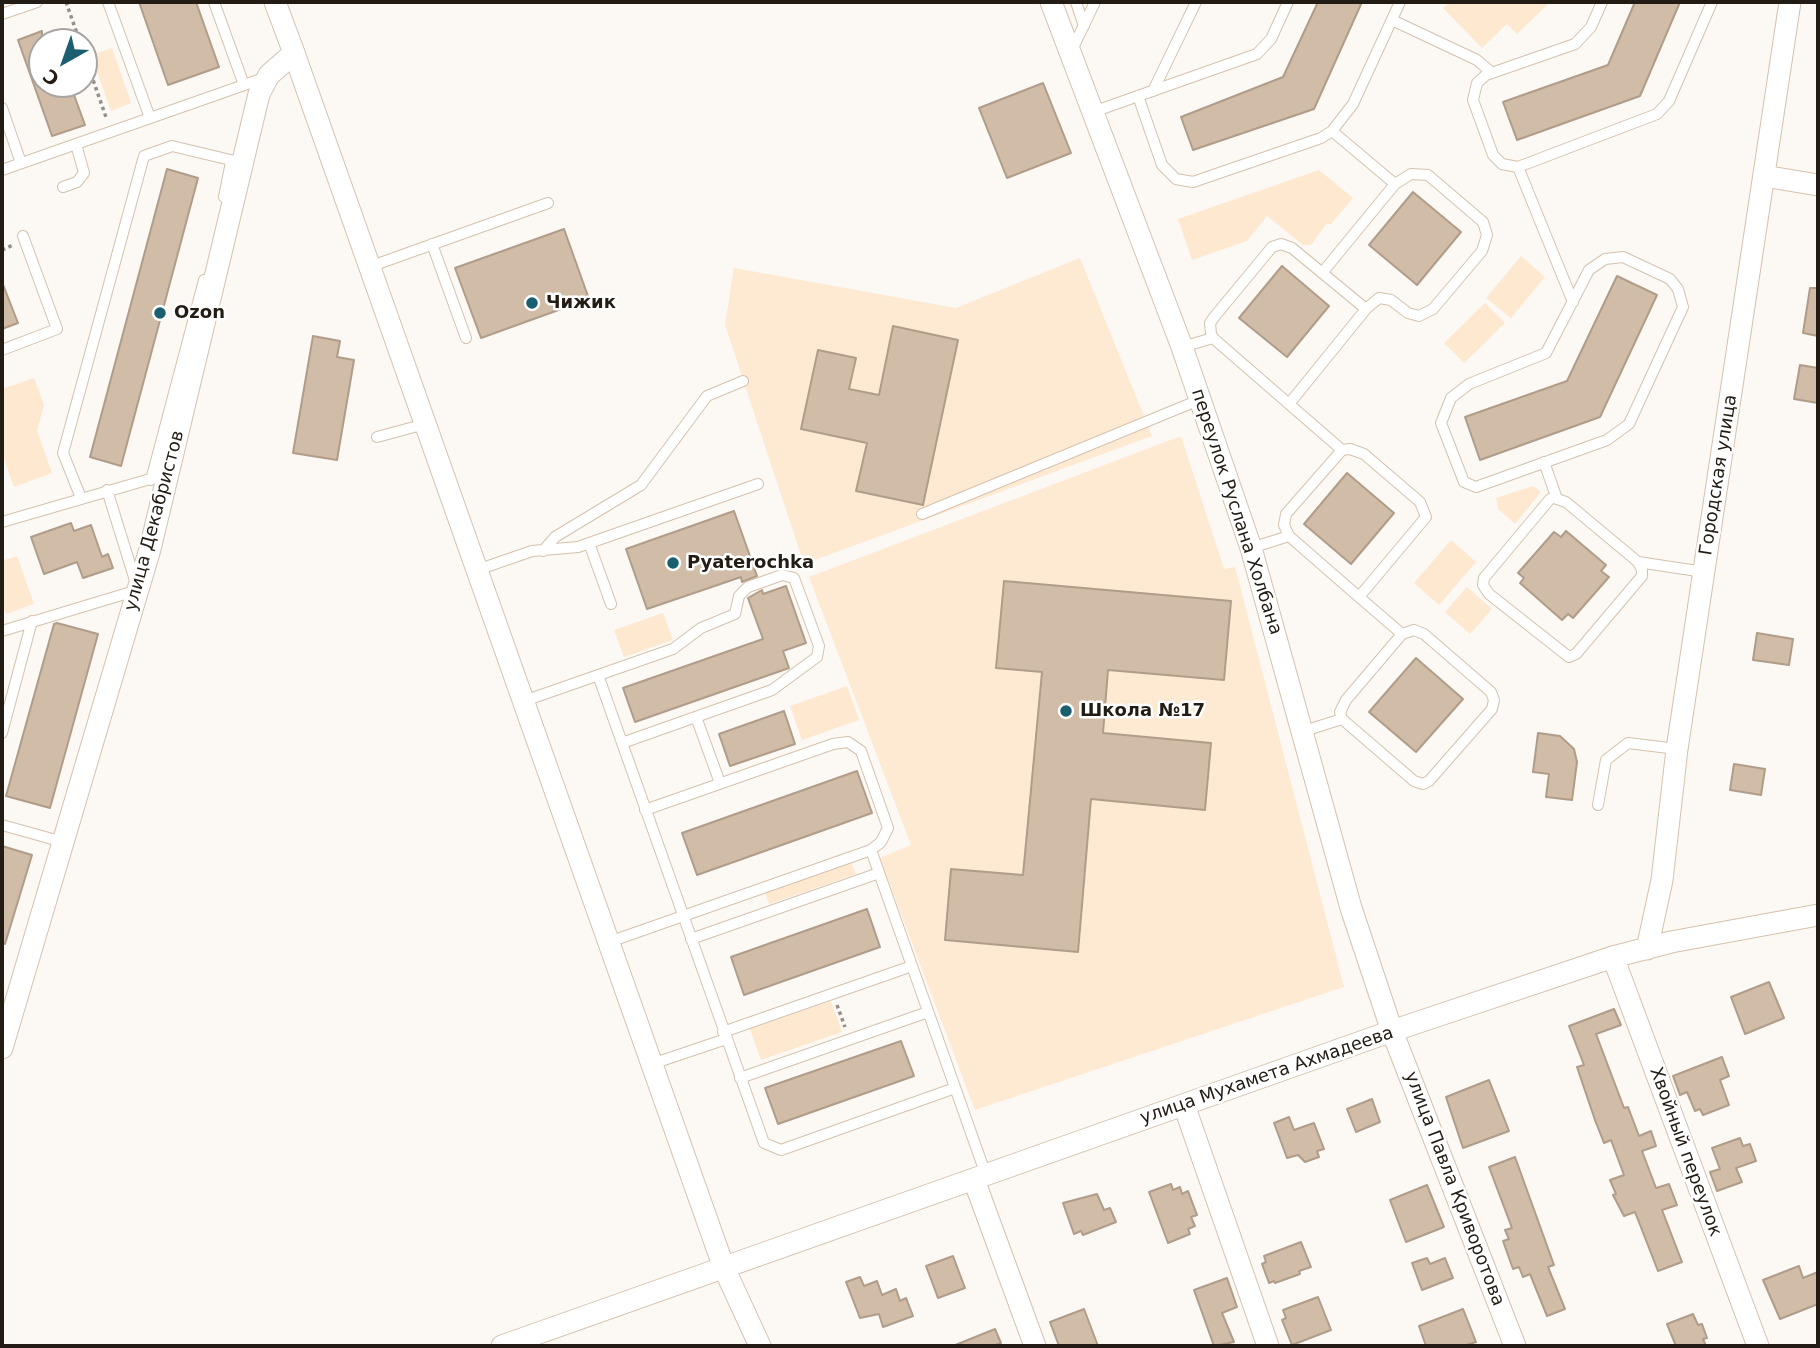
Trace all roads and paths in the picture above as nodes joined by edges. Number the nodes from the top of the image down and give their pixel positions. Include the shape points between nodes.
1 (37, 2) edge
2 (66, 2) edge
3 (108, 2) edge
4 (214, 2) edge
5 (275, 2) edge
6 (1051, 2) edge
7 (1076, 2) edge
8 (1095, 2) edge
9 (1196, 2) edge
10 (1288, 2) edge
11 (1400, 2) edge
12 (1602, 2) edge
13 (1712, 2) edge
14 (1790, 2) edge
15 (2, 14) edge
16 (1392, 20) junction
17 (1084, 26) junction
18 (75, 28) edge
19 (294, 54) junction
20 (1070, 54) junction
21 (1492, 73) junction
22 (267, 77) junction
23 (244, 85) junction
24 (1153, 91) junction
25 (98, 94) edge
26 (1138, 96) junction
27 (2, 108) edge
28 (1093, 112) junction
29 (150, 118) junction
30 (1332, 131) junction
31 (111, 132) junction
32 (76, 144) junction
33 (237, 162) junction
34 (21, 163) junction
35 (1518, 167) junction
36 (2, 170) edge
37 (1764, 176) junction
38 (1395, 184) junction
39 (1818, 185) edge
40 (63, 187) dead end
41 (548, 203) dead end
42 (23, 236) dead end
43 (432, 244) junction
44 (14, 245) dead end
45 (2, 250) edge
46 (369, 267) junction
47 (1322, 273) junction
48 (1573, 302) junction
49 (1366, 310) junction
50 (466, 338) dead end
51 (1213, 338) junction
52 (1182, 347) junction
53 (2, 350) edge
54 (743, 381) dead end
55 (1199, 400) junction
56 (1289, 404) junction
57 (425, 424) junction
58 (377, 437) dead end
59 (1342, 450) junction
60 (1544, 462) junction
61 (160, 475) junction
62 (758, 484) dead end
63 (107, 490) junction
64 (80, 498) junction
65 (1557, 499) junction
66 (922, 514) dead end
67 (2, 523) edge
68 (1289, 536) junction
69 (589, 543) junction
70 (1251, 548) junction
71 (543, 551) junction
72 (1638, 562) junction
73 (477, 570) junction
74 (1704, 572) junction
75 (138, 590) junction
76 (1359, 597) junction
77 (611, 604) dead end
78 (32, 621) junction
79 (2, 631) edge
80 (1402, 634) junction
81 (598, 675) junction
82 (523, 701) junction
83 (696, 717) junction
84 (1342, 719) junction
85 (1304, 731) junction
86 (2, 733) edge
87 (622, 743) junction
88 (1677, 749) junction
89 (720, 783) junction
90 (1598, 805) dead end
91 (645, 810) junction
92 (2, 825) edge
93 (63, 842) junction
94 (871, 850) junction
95 (879, 873) junction
96 (1818, 915) edge
97 (683, 917) junction
98 (691, 939) junction
99 (609, 942) junction
100 (1647, 949) junction
101 (1613, 957) junction
102 (912, 966) junction
103 (833, 993) junction
104 (928, 1012) junction
105 (1392, 1031) junction
106 (724, 1035) junction
107 (850, 1039) junction
108 (2, 1048) edge
109 (652, 1064) junction
110 (740, 1078) junction
111 (955, 1088) junction
112 (1184, 1105) junction
113 (980, 1177) junction
114 (724, 1268) junction
115 (502, 1346) edge
116 (760, 1346) edge
117 (1035, 1346) edge
118 (1268, 1346) edge
119 (1515, 1346) edge
120 (1758, 1346) edge

1 - 15 lane
2 - 18 path
3 - 29 lane
4 - 23 lane
5 - 19 street
6 - 20 street, переулок Руслана Холбана
7 - 17 lane
8 - 17 lane
9 - 24 lane
10 - 24 lane via 1271,39 1257,54
11 - 16 lane
12 - 21 lane via 1591,27 1575,44
13 - 35 lane via 1669,101 1657,114
14 - 37 street, Городская улица
16 - 21 lane via 1477,60
16 - 30 lane via 1353,104
17 - 20 lane
19 - 22 street, улица Декабристов
19 - 46 street
20 - 28 street, переулок Руслана Холбана
21 - 35 lane via 1477,83 1473,100 1493,155 1502,164
22 - 23 lane
22 - 33 street, улица Декабристов
23 - 29 lane
24 - 26 lane
25 - 31 path
26 - 28 lane
26 - 30 lane via 1162,165 1184,182
27 - 34 lane
28 - 52 street, переулок Руслана Холбана
29 - 31 lane
30 - 38 lane
31 - 32 lane
32 - 34 lane
32 - 40 lane via 85,173
33 - 61 street, улица Декабристов
33 - 64 lane via 172,146 144,156 63,453
34 - 36 lane
35 - 48 lane
37 - 39 street
37 - 74 street, Городская улица
38 - 47 lane
38 - 49 lane via 1411,174 1428,175 1483,222 1486,241 1426,314 1408,313 1385,298 1374,299
41 - 43 lane
42 - 53 lane via 57,329
43 - 46 lane
43 - 50 lane
44 - 45 path
46 - 57 street
47 - 49 lane
47 - 51 lane via 1286,245 1272,247 1210,323
48 - 60 lane via 1546,353 1462,387 1442,417 1461,478 1468,486
48 - 60 lane via 1589,270 1605,259 1623,257 1670,279 1683,307 1629,424 1615,436
49 - 56 lane
51 - 52 lane
51 - 56 lane
52 - 55 street, переулок Руслана Холбана
54 - 71 lane via 707,396 641,485 555,537
55 - 66 lane
55 - 70 street, переулок Руслана Холбана
56 - 59 lane
57 - 58 lane
57 - 73 street
59 - 68 lane via 1286,514
59 - 76 lane via 1364,454 1420,502 1425,512 1424,521
60 - 65 lane
61 - 63 lane
61 - 75 street, улица Декабристов
62 - 69 lane
63 - 64 lane
63 - 75 lane
64 - 67 lane
65 - 72 lane
65 - 72 lane via 1550,499 1484,578 1483,585 1561,654 1576,654 1642,576
68 - 70 lane
68 - 76 lane
69 - 71 lane
69 - 77 lane
70 - 85 street, переулок Руслана Холбана
71 - 73 lane
72 - 74 lane
73 - 82 street
74 - 88 street, Городская улица
75 - 78 lane
75 - 93 street, улица Декабристов
76 - 80 lane
78 - 79 lane
78 - 86 lane
80 - 84 lane via 1341,706
80 - 84 lane via 1414,630 1424,634 1491,692 1492,709 1423,784
81 - 82 lane
81 - 83 lane via 673,649 701,628 732,616 748,587 782,575 794,578 820,646 817,657 772,690
81 - 87 lane
82 - 99 street
83 - 87 lane
83 - 89 lane
84 - 85 lane
85 - 105 street, переулок Руслана Холбана via 1352,908
87 - 91 lane
88 - 90 lane via 1628,743 1606,760
88 - 100 street, Городская улица via 1662,880
89 - 91 lane
89 - 94 lane via 840,741 852,743 861,751 888,828
91 - 97 lane
92 - 93 lane
93 - 108 street, улица Декабристов
94 - 95 lane
94 - 97 lane
95 - 98 lane
95 - 102 lane
96 - 100 street, улица Мухамета Ахмадеева
97 - 98 lane
97 - 99 lane
98 - 106 lane
99 - 109 street
100 - 101 street, улица Мухамета Ахмадеева
101 - 105 street, улица Мухамета Ахмадеева
101 - 120 street, Хвойный переулок
102 - 103 lane
102 - 104 lane
103 - 106 lane
103 - 107 path
104 - 107 lane
104 - 111 lane
105 - 112 street, улица Мухамета Ахмадеева
105 - 119 street, улица Павла Криворотова
106 - 109 lane
106 - 110 lane
107 - 110 lane
109 - 114 street
110 - 111 lane via 764,1143 780,1150
111 - 113 lane
112 - 113 street, улица Мухамета Ахмадеева
112 - 118 street
113 - 114 street, улица Мухамета Ахмадеева
113 - 117 street
114 - 115 street, улица Мухамета Ахмадеева
114 - 116 street

